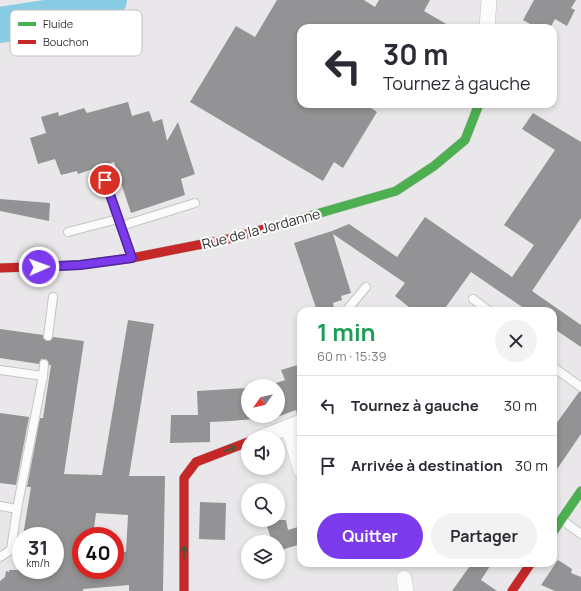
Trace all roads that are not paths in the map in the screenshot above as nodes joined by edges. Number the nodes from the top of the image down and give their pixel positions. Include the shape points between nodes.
1 (489, 0) edge
2 (487, 24) edge
3 (478, 108) edge
4 (105, 180) dead end
5 (196, 203) dead end
6 (120, 223) junction
7 (68, 232) dead end
8 (132, 258) junction
9 (0, 268) edge
10 (366, 287) dead end
11 (53, 297) dead end
12 (473, 299) dead end
13 (349, 307) edge
14 (484, 307) edge
15 (48, 336) dead end
16 (44, 364) dead end
17 (0, 370) edge
18 (557, 370) edge
19 (43, 376) junction
20 (581, 387) edge
21 (295, 425) edge
22 (279, 431) edge
23 (297, 440) edge
24 (241, 445) edge
25 (581, 491) edge
26 (0, 506) edge
27 (17, 509) junction
28 (560, 514) edge
29 (581, 534) edge
30 (0, 557) edge
31 (529, 567) edge
32 (184, 591) edge
33 (512, 591) edge

1 - 2 street
3 - 8 street, Rue de la Jordanne via 465,140 434,166 396,191 279,226
4 - 6 lane
5 - 6 lane
6 - 7 lane
6 - 8 lane
8 - 9 street, Rue de la Jordanne via 80,265
10 - 13 lane
11 - 15 lane
12 - 14 lane
16 - 19 lane
17 - 19 lane
18 - 20 lane
19 - 27 lane
21 - 22 street
21 - 23 street
32 -> 24 street via 184,478 196,462
25 - 28 street
26 - 27 lane
27 - 30 lane via 11,550
28 - 29 lane
31 - 33 street

